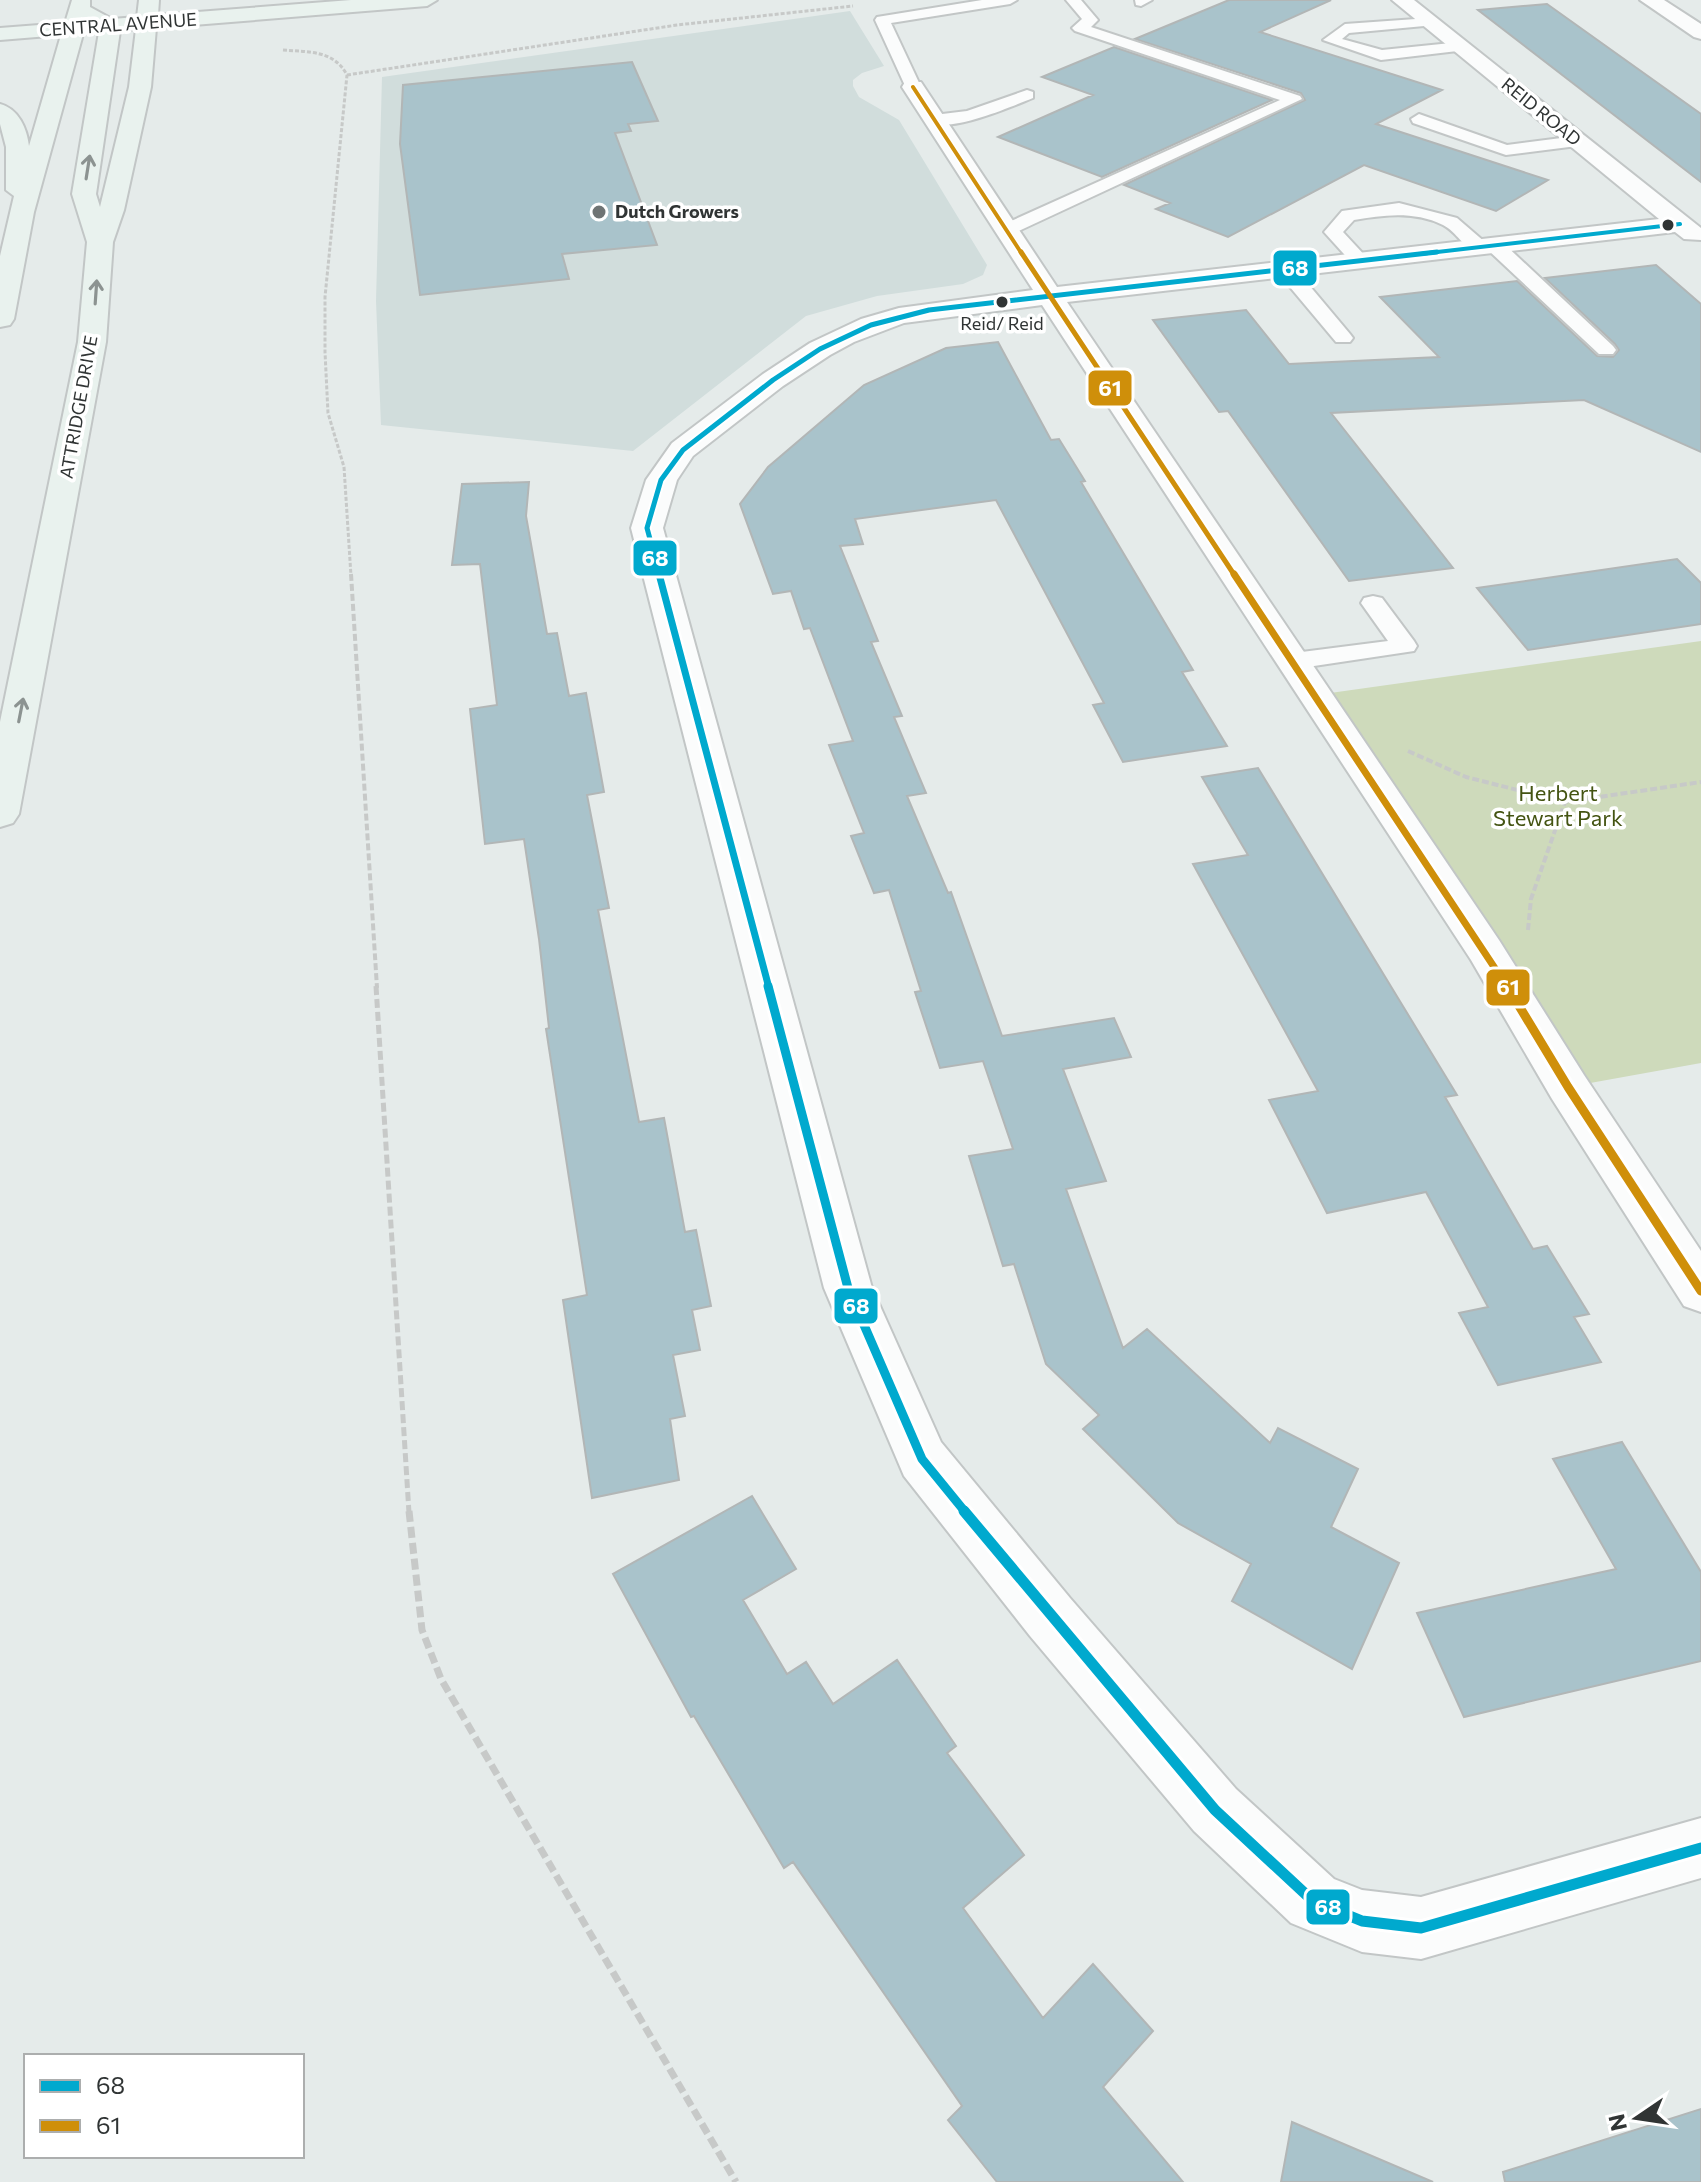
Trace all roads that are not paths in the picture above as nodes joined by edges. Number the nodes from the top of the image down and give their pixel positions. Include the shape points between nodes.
1 (214, 0) edge
2 (427, 0) edge
3 (1010, 0) edge
4 (1073, 0) edge
5 (1402, 0) edge
6 (1650, 0) edge
7 (148, 9) edge
8 (291, 11) junction
9 (78, 13) edge
10 (0, 17) edge
11 (1430, 22) junction
12 (110, 26) junction
13 (1699, 31) edge
14 (0, 34) edge
15 (195, 38) dead end
16 (1461, 47) junction
17 (162, 65) dead end
18 (140, 87) junction
19 (913, 87) joint
20 (1027, 95) dead end
21 (0, 111) edge
22 (1419, 119) dead end
23 (934, 120) junction
24 (1577, 141) junction
25 (22, 212) junction
26 (1680, 224) junction
27 (1006, 230) junction
28 (1701, 241) edge
29 (100, 242) junction
30 (1486, 246) junction
31 (1360, 260) junction
32 (1286, 270) junction
33 (1051, 296) junction
34 (0, 319) edge
35 (1343, 338) dead end
36 (1606, 350) dead end
37 (1373, 603) dead end
38 (1294, 661) junction
39 (0, 814) edge
40 (1701, 1291) edge
41 (1701, 1848) edge

1 - 7 main road, CENTRAL AVENUE
2 - 8 main road, CENTRAL AVENUE
3 - 19 lane via 882,20
4 - 27 lane via 1091,20 1080,28 1294,99
5 - 11 street, REID ROAD
6 - 13 street
7 - 8 main road, CENTRAL AVENUE
7 - 9 main road, CENTRAL AVENUE
7 - 12 main road, CENTRAL AVENUE
7 - 18 main road, ATTRIDGE DRIVE
8 - 15 main road
9 - 10 main road, CENTRAL AVENUE
9 - 12 main road
9 - 14 main road, CENTRAL AVENUE
9 - 25 main road
11 - 16 street, REID ROAD
11 - 16 lane via 1345,29 1331,40 1381,55
29 -> 12 main road via 84,194
16 - 24 street, REID ROAD
17 - 18 main road
18 - 29 main road, ATTRIDGE DRIVE
19 - 23 street
20 - 23 lane via 970,116
21 - 25 main road via 18,137 16,175
22 - 24 lane via 1506,150
23 - 27 street
24 - 26 street, REID ROAD
25 - 34 main road
26 - 28 street, REID ROAD
26 - 30 street
27 - 33 street
39 -> 29 main road, ATTRIDGE DRIVE via 92,342
30 - 31 street
30 - 31 lane via 1451,222 1399,208 1348,215 1333,232
30 - 36 lane
31 - 32 street
32 - 33 street
32 - 35 lane
33 - 38 street
33 - 41 street via 904,313 839,336 679,454 656,487 647,528 848,1288 922,1459 1215,1810 1313,1901 1362,1921 1421,1928
37 - 38 lane via 1405,646
38 - 40 street

